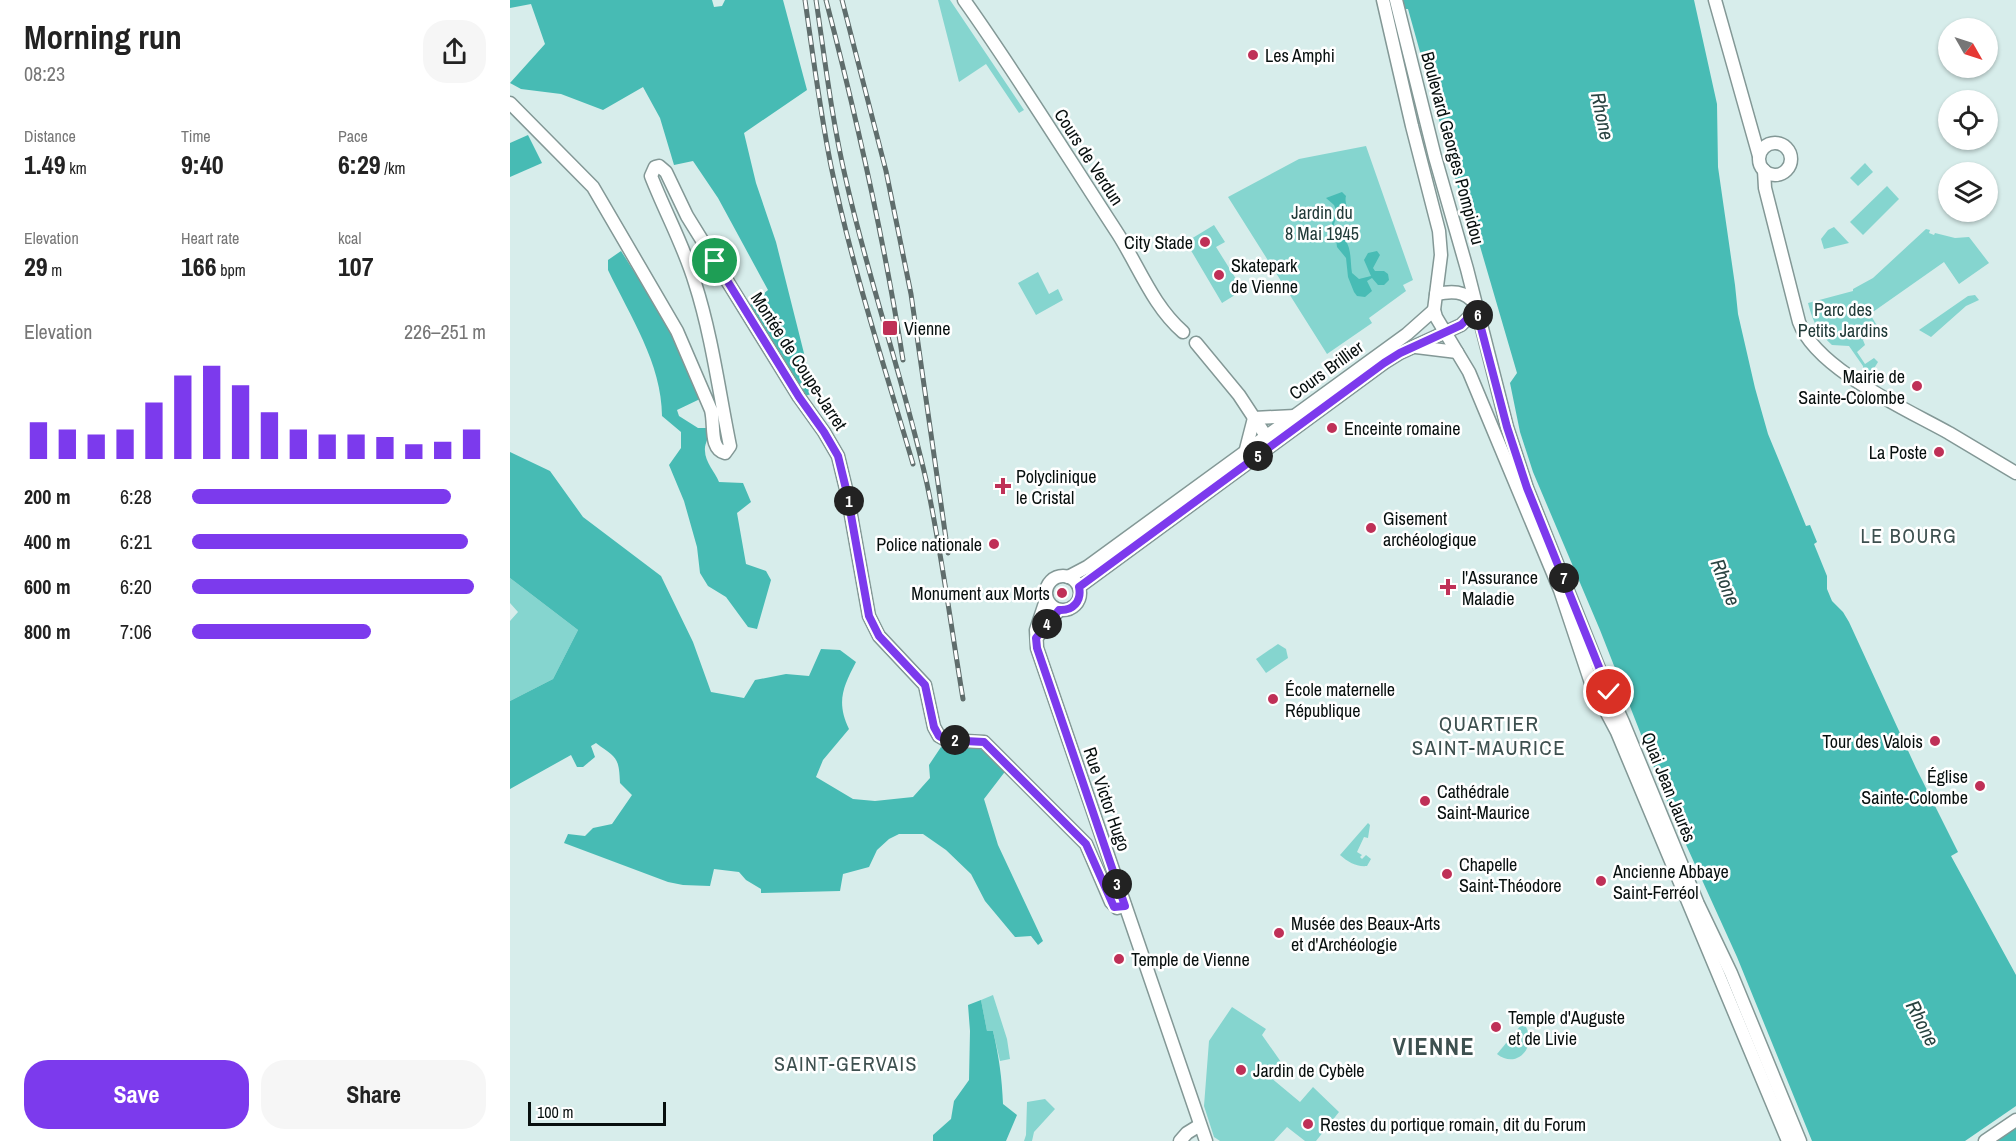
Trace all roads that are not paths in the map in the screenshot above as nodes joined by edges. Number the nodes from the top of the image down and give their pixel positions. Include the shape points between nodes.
1 (964, 0) edge
2 (1383, 0) edge
3 (1396, 0) edge
4 (1715, 0) edge
5 (510, 103) edge
6 (1749, 121) junction
7 (1772, 143) junction
8 (1759, 156) junction
9 (1764, 170) junction
10 (1780, 174) junction
11 (1770, 203) junction
12 (1436, 294) junction
13 (1475, 305) junction
14 (1434, 310) junction
15 (1183, 332) dead end
16 (1444, 333) junction
17 (1196, 343) dead end
18 (1416, 347) junction
19 (1457, 352) junction
20 (1295, 416) junction
21 (1254, 418) junction
22 (1269, 441) junction
23 (1244, 458) junction
24 (2015, 472) edge
25 (1068, 577) junction
26 (1079, 587) junction
27 (1046, 600) junction
28 (1059, 610) junction
29 (1036, 638) junction
30 (1125, 906) junction
31 (2016, 1120) edge
32 (1200, 1125) junction
33 (1180, 1141) edge
34 (1206, 1141) edge
35 (1788, 1141) edge
36 (1800, 1141) edge
37 (1985, 1141) edge

1 - 15 main road, Cours de Verdun via 1077,170 1160,307
2 - 12 main road, Boulevard Georges Pompidou via 1438,231 1441,255
3 - 13 main road, Boulevard Georges Pompidou
4 - 6 main road
5 - 30 main road, Montée de Coupe-Jarret via 601,199 677,331 711,410 714,446 725,453 730,446 700,301 681,244 651,176 655,167 666,172 687,216 838,456 869,616 879,636 925,685 936,732 946,740 984,742 1082,840 1095,860 1111,902 1117,908
6 - 7 main road
6 - 8 main road
7 - 8 main road
7 - 10 main road via 1783,145 1791,154 1789,167
8 - 9 main road
9 - 10 main road
9 - 11 main road
10 - 11 main road
11 - 24 main road via 1799,322 1811,344 1864,384
12 - 13 main road via 1460,293
12 - 14 main road
13 - 16 main road via 1466,321
13 - 36 main road, Quai Jean Jaurès via 1527,488 1602,676
14 - 16 main road
14 - 20 main road, Cours Brillier
16 - 18 main road, Cours Brillier
16 - 19 main road, Quai Jean Jaurès
17 - 21 main road
18 - 19 main road
18 - 22 main road, Cours Brillier via 1384,363 1284,437
19 - 35 main road, Quai Jean Jaurès via 1469,372 1560,590 1591,683 1617,732
20 - 21 main road
20 - 22 main road, Cours Brillier
21 - 22 main road
21 - 23 main road
22 - 23 main road, Cours Brillier
23 - 25 main road, Cours Brillier
23 - 26 main road, Cours Brillier
25 - 26 main road
25 - 27 main road via 1056,577 1049,582
26 - 28 main road via 1074,606
27 - 28 main road
27 - 29 main road, Rue Victor Hugo
28 - 29 main road
29 - 30 main road, Rue Victor Hugo
30 - 32 main road, Rue Victor Hugo
31 - 37 main road
32 - 33 main road
32 - 34 main road, Rue Victor Hugo

